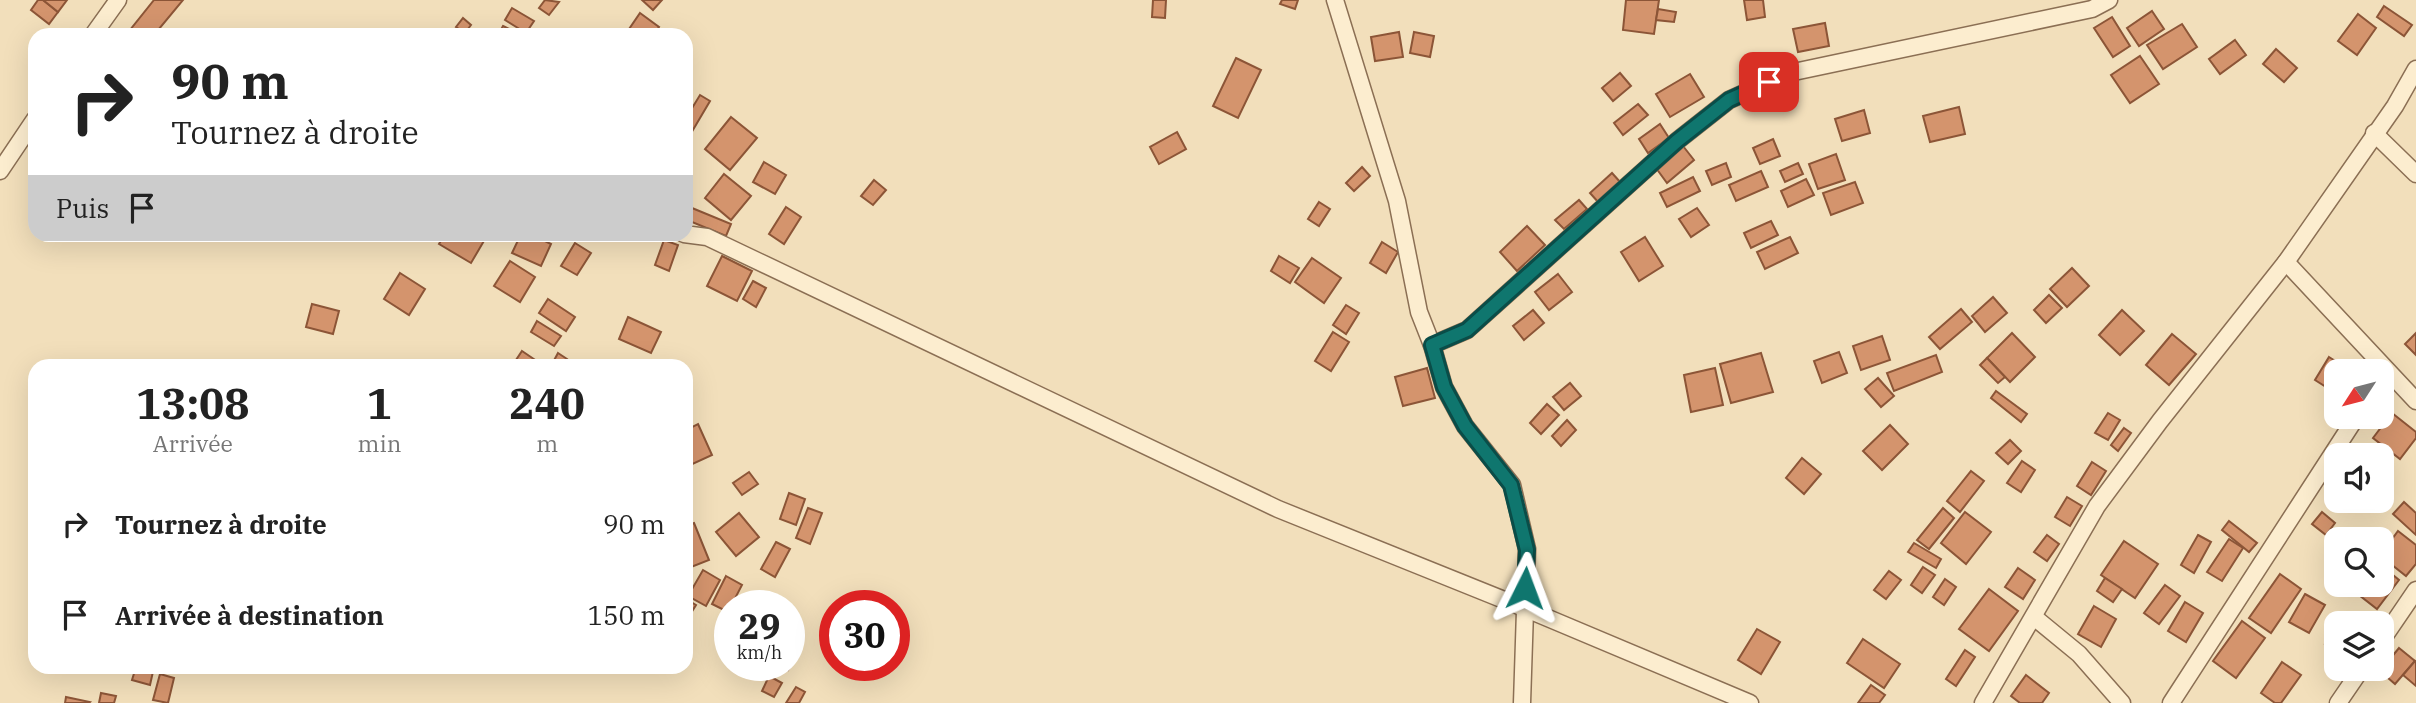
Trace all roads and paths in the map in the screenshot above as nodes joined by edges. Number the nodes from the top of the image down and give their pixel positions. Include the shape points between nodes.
1 (118, 0) edge
2 (1335, 0) edge
3 (2109, 0) edge
4 (98, 28) edge
5 (2416, 69) edge
6 (28, 129) edge
7 (2374, 133) junction
8 (0, 171) edge
9 (2416, 174) edge
10 (693, 235) edge
11 (2286, 262) junction
12 (1432, 345) junction
13 (2370, 359) edge
14 (2394, 383) edge
15 (2416, 401) edge
16 (2349, 429) edge
17 (2416, 590) edge
18 (1524, 608) junction
19 (2034, 617) junction
20 (2394, 622) edge
21 (2353, 681) edge
22 (1522, 703) edge
23 (1750, 703) edge
24 (1983, 703) edge
25 (2122, 703) edge
26 (2171, 703) edge
27 (2338, 703) edge

1 - 4 street
2 - 12 street via 1397,201 1419,312
3 - 12 street via 2092,9 1789,73 1729,100 1467,330
5 - 7 street
6 - 8 street
7 - 9 street
7 - 11 street
10 - 18 street via 707,237 1278,509
11 - 13 street
11 - 19 street via 2097,506
12 - 18 street via 1444,387 1465,426 1511,485 1527,550
14 - 15 street
16 - 26 street
17 - 20 street
18 - 22 street
18 - 23 street
19 - 24 street
19 - 25 street via 2079,654
21 - 27 street

